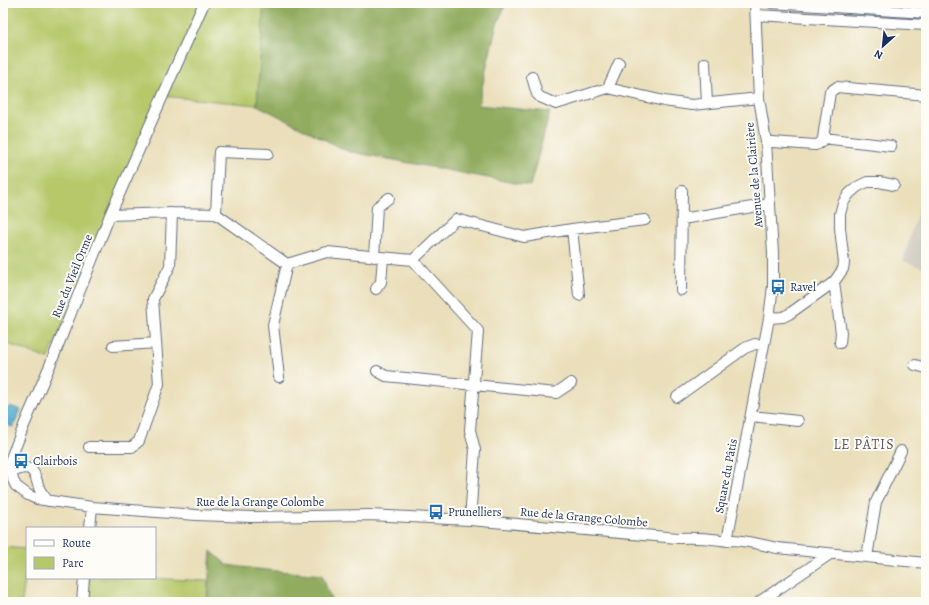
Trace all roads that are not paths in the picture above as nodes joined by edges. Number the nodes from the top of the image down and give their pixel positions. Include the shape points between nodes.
1 (204, 3) edge
2 (756, 3) edge
3 (772, 3) edge
4 (926, 13) edge
5 (756, 15) junction
6 (926, 25) edge
7 (619, 63) dead end
8 (705, 63) dead end
9 (532, 77) dead end
10 (608, 88) junction
11 (926, 95) edge
12 (759, 98) junction
13 (708, 103) junction
14 (824, 138) junction
15 (766, 142) junction
16 (891, 146) dead end
17 (268, 154) dead end
18 (894, 185) dead end
19 (682, 191) dead end
20 (389, 198) dead end
21 (770, 204) junction
22 (172, 213) junction
23 (216, 214) junction
24 (110, 215) junction
25 (682, 219) junction
26 (645, 220) dead end
27 (572, 229) junction
28 (378, 257) junction
29 (413, 260) junction
30 (287, 264) junction
31 (834, 282) junction
32 (376, 289) dead end
33 (681, 290) dead end
34 (579, 295) dead end
35 (770, 318) junction
36 (156, 343) junction
37 (840, 343) dead end
38 (764, 345) junction
39 (113, 346) dead end
40 (915, 365) dead end
41 (926, 368) edge
42 (377, 371) dead end
43 (278, 377) dead end
44 (571, 383) dead end
45 (474, 385) junction
46 (677, 397) dead end
47 (751, 416) junction
48 (798, 421) dead end
49 (89, 447) dead end
50 (902, 452) dead end
51 (11, 472) junction
52 (48, 501) junction
53 (92, 507) junction
54 (470, 520) junction
55 (90, 527) edge
56 (727, 541) junction
57 (830, 554) junction
58 (866, 557) junction
59 (926, 563) edge
60 (84, 579) edge
61 (82, 602) edge
62 (759, 602) edge

1 - 24 street, Rue du Vieil Orme
2 - 5 street, Avenue de la Clairière
3 - 4 street
5 - 6 street
5 - 12 street, Avenue de la Clairière
7 - 10 street
8 - 13 street
9 - 10 street via 537,94 556,104
10 - 13 street via 664,101 692,105
11 - 14 street via 837,87 830,92
12 - 13 street
12 - 15 street, Avenue de la Clairière
14 - 15 street via 815,145
14 - 16 street
15 - 21 street, Avenue de la Clairière
17 - 23 street via 219,152
18 - 31 street via 867,182 857,187 843,203 840,228 844,263
19 - 25 street
20 - 28 street via 377,207
21 - 25 street
21 - 35 street, Avenue de la Clairière via 774,253
22 - 23 street
22 - 24 street
22 - 36 street via 170,266 153,299
23 - 30 street
24 - 51 street, Rue du Vieil Orme via 11,458
25 - 33 street
26 - 27 street
27 - 29 street via 524,237 456,219
27 - 34 street
28 - 29 street
28 - 30 street via 327,252
28 - 32 street via 381,282
29 - 45 street via 478,331
30 - 43 street via 273,325
31 - 35 street via 789,314
31 - 37 street
35 - 38 street, Avenue de la Clairière
36 - 39 street
36 - 49 street via 159,384 139,441 132,447
38 - 46 street via 755,344 745,348
38 - 47 street, Square du Pâtis
40 - 41 street
42 - 45 street via 386,376
44 - 45 street via 556,393
45 - 54 street via 470,430 475,450
47 - 48 street
47 - 56 street, Square du Pâtis
50 - 58 street via 876,502
51 - 52 street via 16,486 21,490 36,499
51 - 52 street via 24,468 32,471 40,491
52 - 53 street
53 - 54 street, Rue de la Grange Colombe via 196,515 369,515
53 - 55 street
54 - 56 street, Rue de la Grange Colombe
56 - 57 street, Rue de la Grange Colombe
57 - 58 street, Rue de la Grange Colombe
57 - 62 street
58 - 59 street, Rue de la Grange Colombe
60 - 61 street

